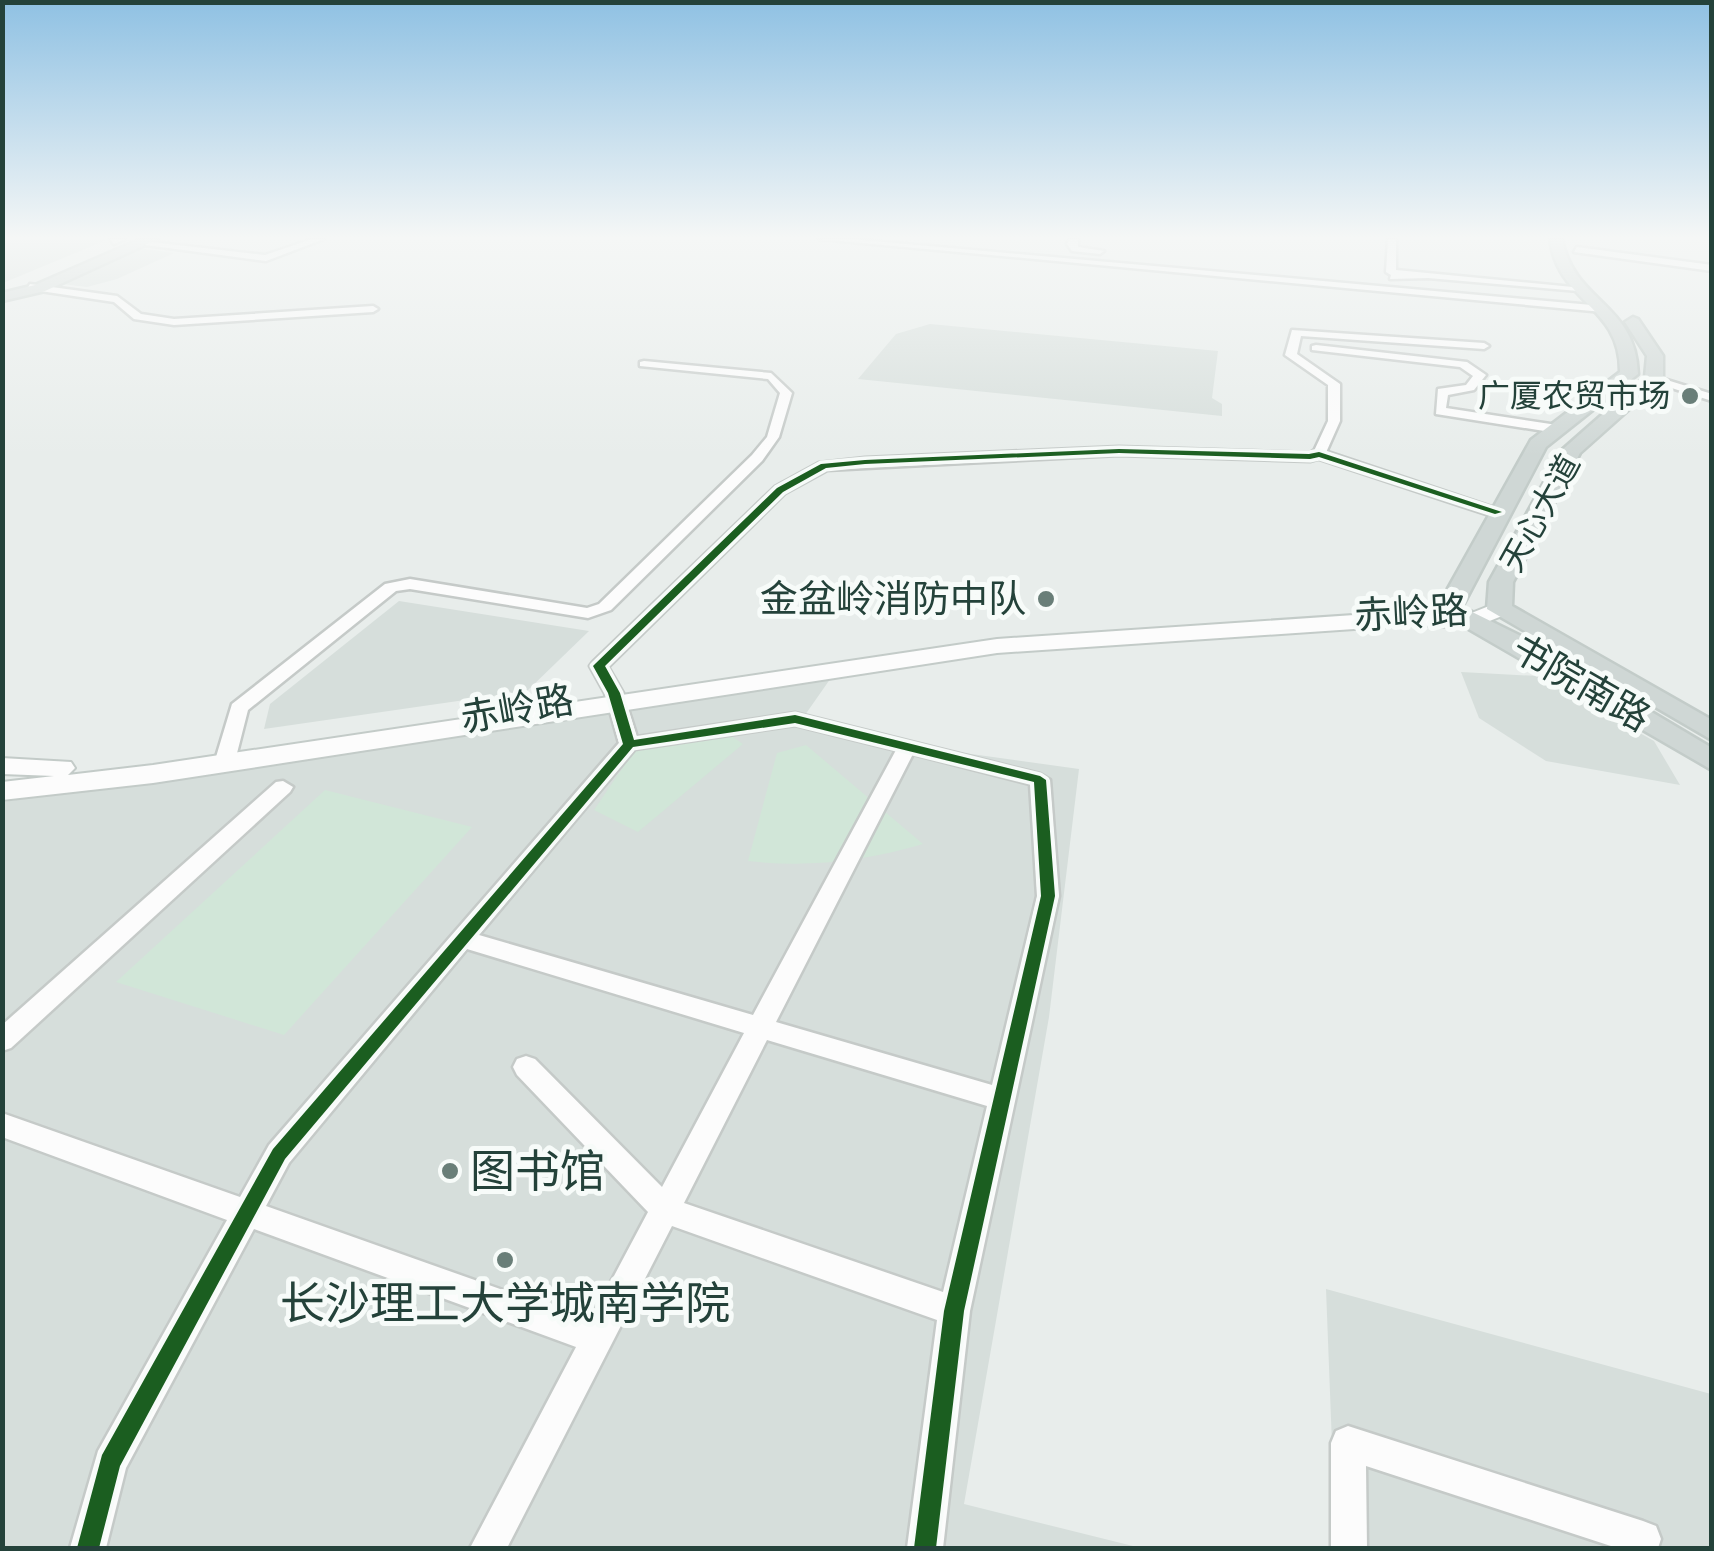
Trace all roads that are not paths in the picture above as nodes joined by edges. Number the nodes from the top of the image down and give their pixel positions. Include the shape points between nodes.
1 (131, 311) edge
2 (337, 311) edge
3 (1605, 311) edge
4 (1622, 311) edge
5 (1401, 339) junction
6 (1484, 346) dead end
7 (1316, 348) dead end
8 (1402, 358) junction
9 (644, 364) dead end
10 (1654, 379) junction
11 (1712, 398) edge
12 (1558, 429) junction
13 (1318, 454) junction
14 (1498, 512) junction
15 (1499, 608) junction
16 (1460, 616) junction
17 (616, 697) junction
18 (1712, 732) edge
19 (629, 744) junction
20 (906, 747) junction
21 (226, 757) junction
22 (1712, 762) edge
23 (283, 787) dead end
24 (6, 790) edge
25 (462, 939) junction
26 (760, 1028) junction
27 (2, 1041) edge
28 (526, 1068) dead end
29 (1004, 1100) junction
30 (2, 1125) edge
31 (665, 1210) junction
32 (246, 1214) junction
33 (954, 1311) junction
34 (598, 1339) junction
35 (88, 1548) edge
36 (488, 1548) edge
37 (925, 1548) edge
38 (1349, 1548) edge
39 (1640, 1548) edge

1 - 2 street via 174,322
3 - 12 main road, 天心大道 via 1624,330 1632,354 1629,374
4 - 10 main road via 1655,356
5 - 6 street
5 - 8 street
5 - 13 street via 1293,335 1290,355 1334,384 1334,421
7 - 8 street
8 - 12 street via 1463,364 1480,375 1470,388 1442,392 1440,411
9 - 21 street via 771,376 786,393 773,437 757,458 605,607 558,610 410,584 391,587 240,708
10 - 11 street
10 - 15 main road, 天心大道 via 1572,450 1501,582
12 - 14 main road, 天心大道 via 1538,444
13 - 14 street
13 - 17 street via 1119,451 824,466 780,490 599,666
14 - 16 main road, 天心大道
15 - 16 main road, 赤岭路
15 - 18 main road, 书院南路
16 - 17 main road, 赤岭路 via 997,646
16 - 22 main road, 书院南路
17 - 19 street
17 - 21 main road, 赤岭路
17 - 24 main road, 赤岭路 via 173,771
19 - 20 street via 794,719
19 - 25 street
20 - 26 street
20 - 29 street via 1040,780 1048,896
21 - 24 main road, 赤岭路 via 32,770
23 - 27 street
25 - 26 street
25 - 32 street via 278,1154
26 - 29 street
26 - 31 street
28 - 31 street
29 - 33 street
30 - 32 street
31 - 33 street
31 - 34 street
32 - 34 street
32 - 35 street via 110,1463
33 - 37 street
34 - 36 street
38 - 39 street via 1348,1444 1643,1540

